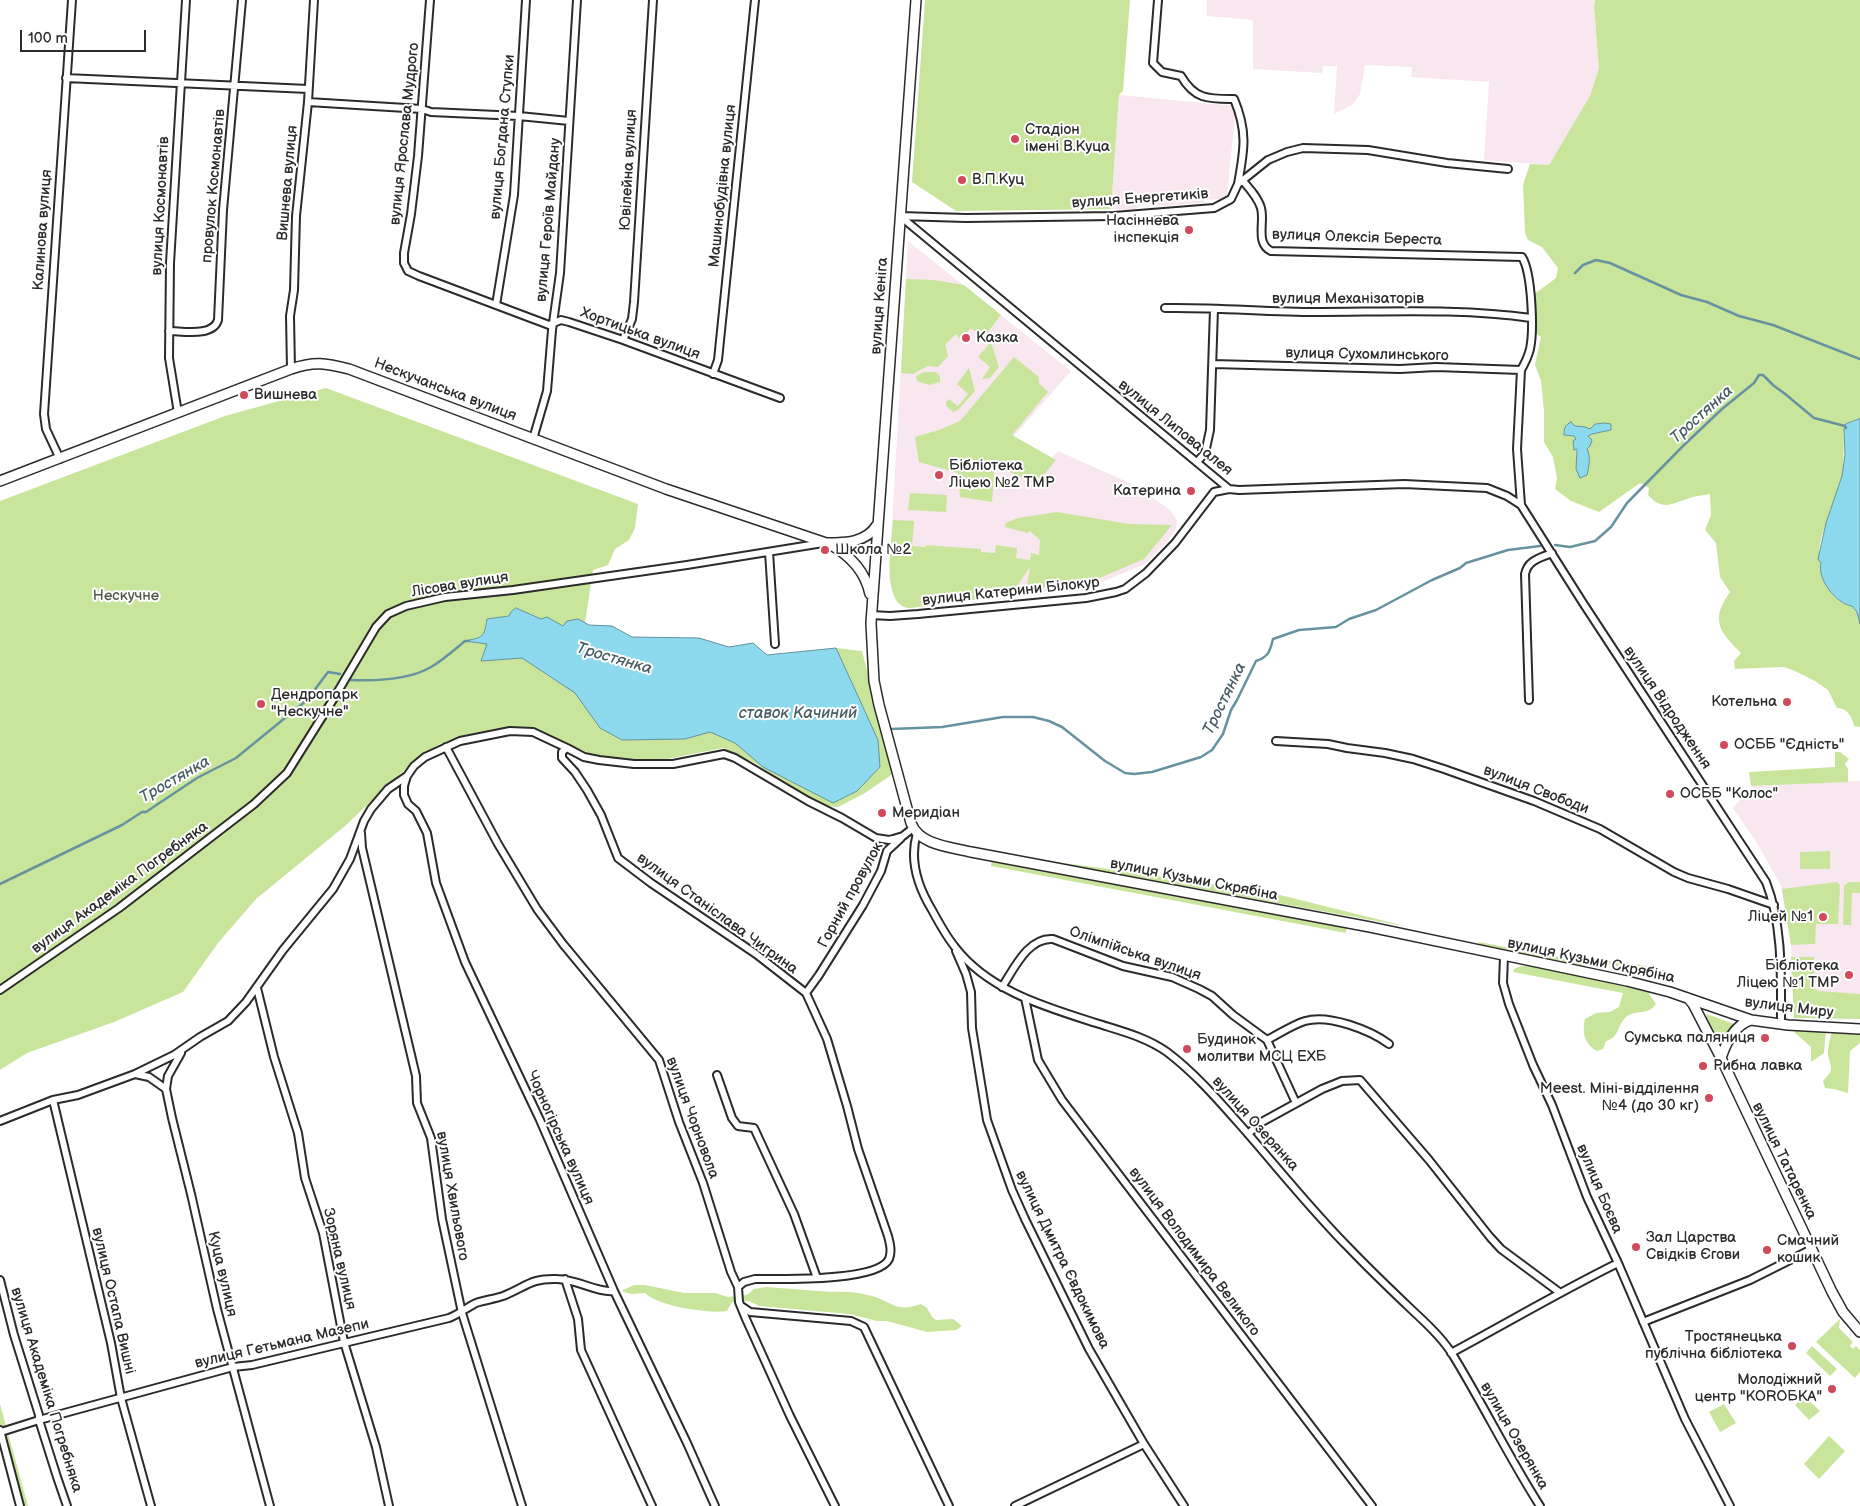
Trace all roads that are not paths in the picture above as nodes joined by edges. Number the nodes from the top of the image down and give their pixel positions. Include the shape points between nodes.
1 (72, 0) edge
2 (186, 0) edge
3 (242, 0) edge
4 (314, 0) edge
5 (430, 0) edge
6 (526, 0) edge
7 (577, 0) edge
8 (653, 0) edge
9 (755, 0) edge
10 (916, 0) edge
11 (1158, 0) edge
12 (66, 78) junction
13 (181, 83) junction
14 (234, 87) junction
15 (308, 89) junction
16 (308, 102) junction
17 (422, 109) junction
18 (519, 116) junction
19 (569, 121) junction
20 (1508, 169) dead end
21 (1241, 183) junction
22 (900, 216) junction
23 (1522, 257) joint
24 (408, 271) joint
25 (496, 305) junction
26 (1165, 308) dead end
27 (1214, 309) junction
28 (1531, 318) junction
29 (554, 323) junction
30 (169, 331) junction
31 (623, 340) junction
32 (1213, 364) junction
33 (291, 369) junction
34 (1521, 370) junction
35 (713, 374) junction
36 (780, 398) dead end
37 (178, 413) junction
38 (533, 439) junction
39 (60, 459) junction
40 (1197, 462) junction
41 (0, 481) edge
42 (1229, 489) junction
43 (1521, 505) junction
44 (878, 525) junction
45 (826, 543) junction
46 (769, 552) junction
47 (1552, 553) junction
48 (872, 601) junction
49 (871, 615) junction
50 (775, 644) dead end
51 (1530, 700) dead end
52 (1276, 741) dead end
53 (446, 747) junction
54 (567, 748) junction
55 (407, 776) junction
56 (254, 804) joint
57 (361, 829) junction
58 (915, 830) junction
59 (903, 836) junction
60 (1774, 904) junction
61 (955, 948) junction
62 (1504, 956) junction
63 (1002, 987) junction
64 (256, 988) junction
65 (0, 990) edge
66 (806, 993) junction
67 (1025, 998) junction
68 (1688, 998) junction
69 (1751, 1020) junction
70 (1781, 1024) junction
71 (1860, 1028) edge
72 (1267, 1040) junction
73 (1389, 1044) dead end
74 (183, 1050) junction
75 (1721, 1058) junction
76 (135, 1074) junction
77 (717, 1074) dead end
78 (166, 1088) junction
79 (53, 1100) junction
80 (1296, 1104) junction
81 (0, 1121) edge
82 (1248, 1134) junction
83 (1812, 1249) junction
84 (1618, 1263) junction
85 (817, 1278) junction
86 (565, 1279) junction
87 (0, 1280) edge
88 (738, 1287) junction
89 (614, 1291) junction
90 (1559, 1292) junction
91 (740, 1302) junction
92 (462, 1313) junction
93 (1643, 1322) junction
94 (1860, 1332) edge
95 (344, 1342) junction
96 (1451, 1353) junction
97 (233, 1367) junction
98 (121, 1398) junction
99 (39, 1420) junction
100 (1, 1430) edge
101 (1144, 1444) junction
102 (20, 1506) edge
103 (67, 1506) edge
104 (151, 1506) edge
105 (270, 1506) edge
106 (390, 1506) edge
107 (522, 1506) edge
108 (652, 1506) edge
109 (715, 1506) edge
110 (835, 1506) edge
111 (949, 1506) edge
112 (1016, 1506) edge
113 (1184, 1506) edge
114 (1372, 1506) edge
115 (1540, 1506) edge
116 (1730, 1506) edge

1 - 12 street, Калинова вулиця
2 - 13 street, вулиця Космонавтів
3 - 14 street, провулок Космонавтів
4 - 15 street, Вишнева вулиця
5 - 17 street, вулиця Ярослава Мудрого
6 - 18 street, вулиця Богдана Ступки
7 - 19 street, вулиця Героїв Майдану
8 - 31 street, Ювілейна вулиця via 634,302 632,319
9 - 35 street, Машинобудівна вулиця via 718,360
10 - 22 main road, вулиця Кеніга
11 - 21 street via 1153,63 1162,72 1181,76 1193,92 1203,97 1234,99 1243,127
12 - 13 street
12 - 39 street, Калинова вулиця via 44,414 46,429
13 - 14 street
13 - 30 street, вулиця Космонавтів
14 - 15 street
14 - 30 street, провулок Космонавтів via 217,325 210,330
15 - 16 street, Вишнева вулиця
16 - 17 street
16 - 33 street, Вишнева вулиця via 296,216 290,316
17 - 18 street
17 - 24 street, вулиця Ярослава Мудрого via 412,214 404,253
18 - 19 street
18 - 25 street, вулиця Богдана Ступки via 514,195
19 - 29 street, вулиця Героїв Майдану
20 - 21 street, вулиця Енергетиків via 1370,150 1311,147 1268,160
21 - 22 street, вулиця Енергетиків via 1231,200 1214,208 1176,212 1114,216
21 - 23 street, вулиця Олексія Береста via 1252,192 1261,208 1262,242 1271,251
22 - 40 street, вулиця Липова алея
22 - 44 main road, вулиця Кеніга
23 - 28 street, вулиця Липова алея via 1528,272
24 - 25 street, Хортицька вулиця
25 - 29 street, Хортицька вулиця via 549,325
26 - 27 street, вулиця Механізаторів
27 - 28 street, вулиця Механізаторів via 1474,313
27 - 32 street
28 - 34 street, вулиця Липова алея via 1530,350
29 - 31 street, Хортицька вулиця via 561,320
29 - 38 street, вулиця Героїв Майдану via 547,391
30 - 37 street, вулиця Космонавтів via 169,358
31 - 35 street, Хортицька вулиця
32 - 34 street, вулиця Сухомлинського
32 - 40 street via 1210,430 1205,453
33 - 37 main road, Нескучанська вулиця
33 - 38 main road, Нескучанська вулиця via 315,363 349,369
34 - 43 street, вулиця Липова алея via 1517,449
35 - 36 street, Хортицька вулиця
37 - 39 main road, Нескучанська вулиця
38 - 45 main road, Нескучанська вулиця via 666,489
39 - 41 main road, Нескучанська вулиця
40 - 42 street, вулиця Липова алея
42 - 43 street, вулиця Липова алея via 1404,484 1487,488
42 - 49 street, вулиця Катерини Білокур via 1214,492 1175,543 1146,573 1116,592 1086,598 918,614
43 - 47 street, вулиця Липова алея
44 - 45 main road, Нескучанська вулиця via 866,537
44 - 48 main road, вулиця Кеніга
45 - 46 street, Лісова вулиця
45 - 48 main road via 855,563 866,578
46 - 50 street
46 - 56 street, Лісова вулиця via 445,597 406,606 388,614 376,626 287,773
47 - 51 street via 1526,566
47 - 60 street, вулиця Відродження via 1747,851 1766,882
48 - 49 main road, вулиця Кеніга
49 - 58 main road via 879,705
52 - 60 street, вулиця Свободи via 1328,744 1385,753 1444,769 1600,829 1688,878
53 - 54 street via 476,737 522,730
53 - 55 street via 425,757
53 - 88 street, вулиця Чорновола via 537,909 659,1060
54 - 59 street via 584,757 634,764 673,764 724,754 876,838 888,840
54 - 66 street, вулиця Станіслава Чигрина via 562,752 562,758 575,772 601,815 618,858 756,954
55 - 57 street via 388,789 371,809
55 - 89 street, Чорногірська вулиця via 404,795 427,833 436,883 464,962 540,1120
56 - 65 street, вулиця Академіка Погребняка via 119,908
57 - 64 street via 350,859 333,889
57 - 92 street, вулиця Хвильового via 362,848 416,1076 417,1103 432,1143 442,1219
58 - 59 street
58 - 61 street, вулиця Озерянка via 913,848 917,877 929,906
58 - 62 main road, вулиця Кузьми Скрябіна via 935,843 970,852 1361,925
59 - 66 street, Горний провулок via 887,850 881,871 863,905
60 - 70 street, вулиця Відродження
61 - 63 street, вулиця Озерянка via 986,977
61 - 101 street, вулиця Дмитра Євдокимова via 971,992 972,1028 987,1120 1007,1176 1089,1349
62 - 68 main road, вулиця Кузьми Скрябіна via 1631,982
62 - 84 street, вулиця Боєва via 1503,983 1509,1004 1587,1197
63 - 67 street, вулиця Озерянка
63 - 72 street, Олімпійська вулиця via 1032,945 1053,939 1124,966 1188,984 1212,996
64 - 74 street via 228,1021
64 - 95 street, Зоряна вулиця via 298,1133 305,1178 323,1233
66 - 85 street, вулиця Станіслава Чигрина via 827,1039 891,1249 888,1260 874,1271
67 - 82 street, вулиця Озерянка via 1142,1037 1166,1051 1223,1105
67 - 114 street, вулиця Володимира Великого via 1038,1060 1062,1100
68 - 69 main road, вулиця Миру
68 - 75 main road, вулиця Татаренка
69 - 70 main road, вулиця Миру
69 - 75 main road via 1733,1034
70 - 71 main road, вулиця Миру
72 - 73 street via 1305,1021 1314,1020 1351,1025
72 - 80 street
74 - 76 street
74 - 78 street via 168,1076
75 - 83 main road, вулиця Татаренка
76 - 78 street via 149,1077
76 - 79 street via 78,1096
77 - 85 street via 732,1118 738,1126 754,1128 794,1214
78 - 97 street, Куца вулиця
79 - 81 street
79 - 98 street, вулиця Остапа Вишні
80 - 82 street via 1260,1123
80 - 90 street via 1342,1081 1360,1080 1490,1237 1512,1258
82 - 96 street, вулиця Озерянка via 1349,1248 1439,1336
83 - 93 street via 1750,1280
83 - 94 main road, вулиця Татаренка via 1843,1312
84 - 90 street
84 - 93 street, вулиця Боєва
85 - 88 street, вулиця Станіслава Чигрина via 755,1279
86 - 89 street, вулиця Гетьмана Мазепи via 606,1292
86 - 92 street, вулиця Гетьмана Мазепи via 539,1279 473,1305
86 - 108 street via 578,1319 581,1350
87 - 99 street, вулиця Академіка Погребняка
88 - 91 street, вулиця Чорновола
89 - 109 street, Чорногірська вулиця
90 - 96 street
91 - 110 street, вулиця Чорновола via 790,1416
91 - 111 street via 750,1312 851,1321 864,1327
92 - 95 street, вулиця Гетьмана Мазепи
92 - 107 street, вулиця Хвильового
93 - 116 street, вулиця Боєва via 1685,1419
95 - 97 street, вулиця Гетьмана Мазепи
95 - 106 street, Зоряна вулиця
96 - 115 street, вулиця Озерянка
97 - 98 street, вулиця Гетьмана Мазепи
97 - 105 street, Куца вулиця
98 - 99 street, вулиця Гетьмана Мазепи
98 - 104 street, вулиця Остапа Вишні
99 - 100 street, вулиця Гетьмана Мазепи
99 - 103 street, вулиця Академіка Погребняка
100 - 102 street
101 - 112 street
101 - 113 street, вулиця Дмитра Євдокимова

